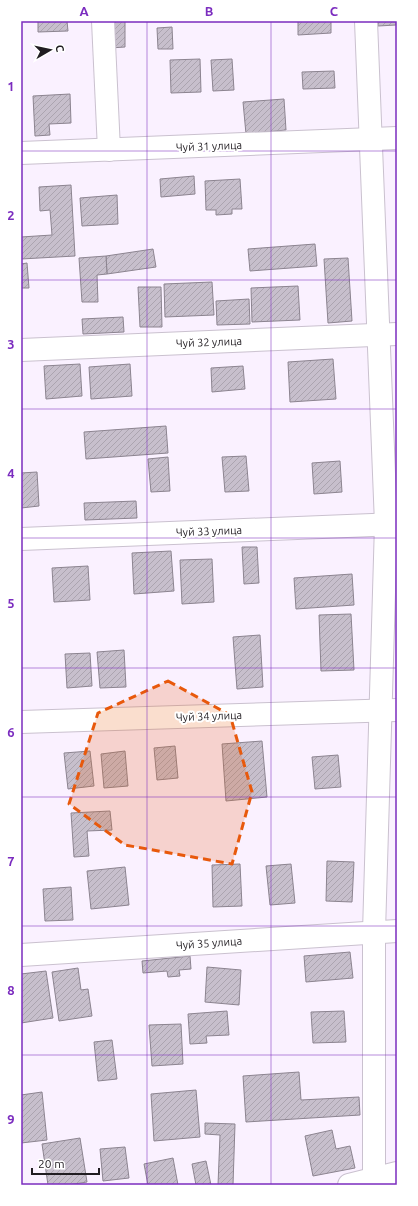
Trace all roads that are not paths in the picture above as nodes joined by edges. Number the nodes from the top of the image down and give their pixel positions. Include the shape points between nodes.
1 (103, 21) edge
2 (366, 21) edge
3 (397, 138) edge
4 (371, 139) junction
5 (109, 150) junction
6 (21, 153) edge
7 (388, 335) edge
8 (21, 350) edge
9 (391, 524) edge
10 (21, 539) edge
11 (389, 710) edge
12 (21, 722) edge
13 (397, 931) edge
14 (374, 932) junction
15 (21, 955) edge
16 (397, 1173) edge
17 (374, 1179) junction
18 (349, 1185) edge

1 - 5 street
2 - 4 street
3 - 4 street, Чуй 31 улица
4 - 5 street, Чуй 31 улица
4 - 7 street
5 - 6 street, Чуй 31 улица
7 - 8 street, Чуй 32 улица
7 - 9 street
9 - 10 street, Чуй 33 улица
9 - 11 street
11 - 12 street, Чуй 34 улица
11 - 14 street
13 - 14 street, Чуй 35 улица
14 - 15 street, Чуй 35 улица
14 - 17 street
16 - 17 street
17 - 18 street

